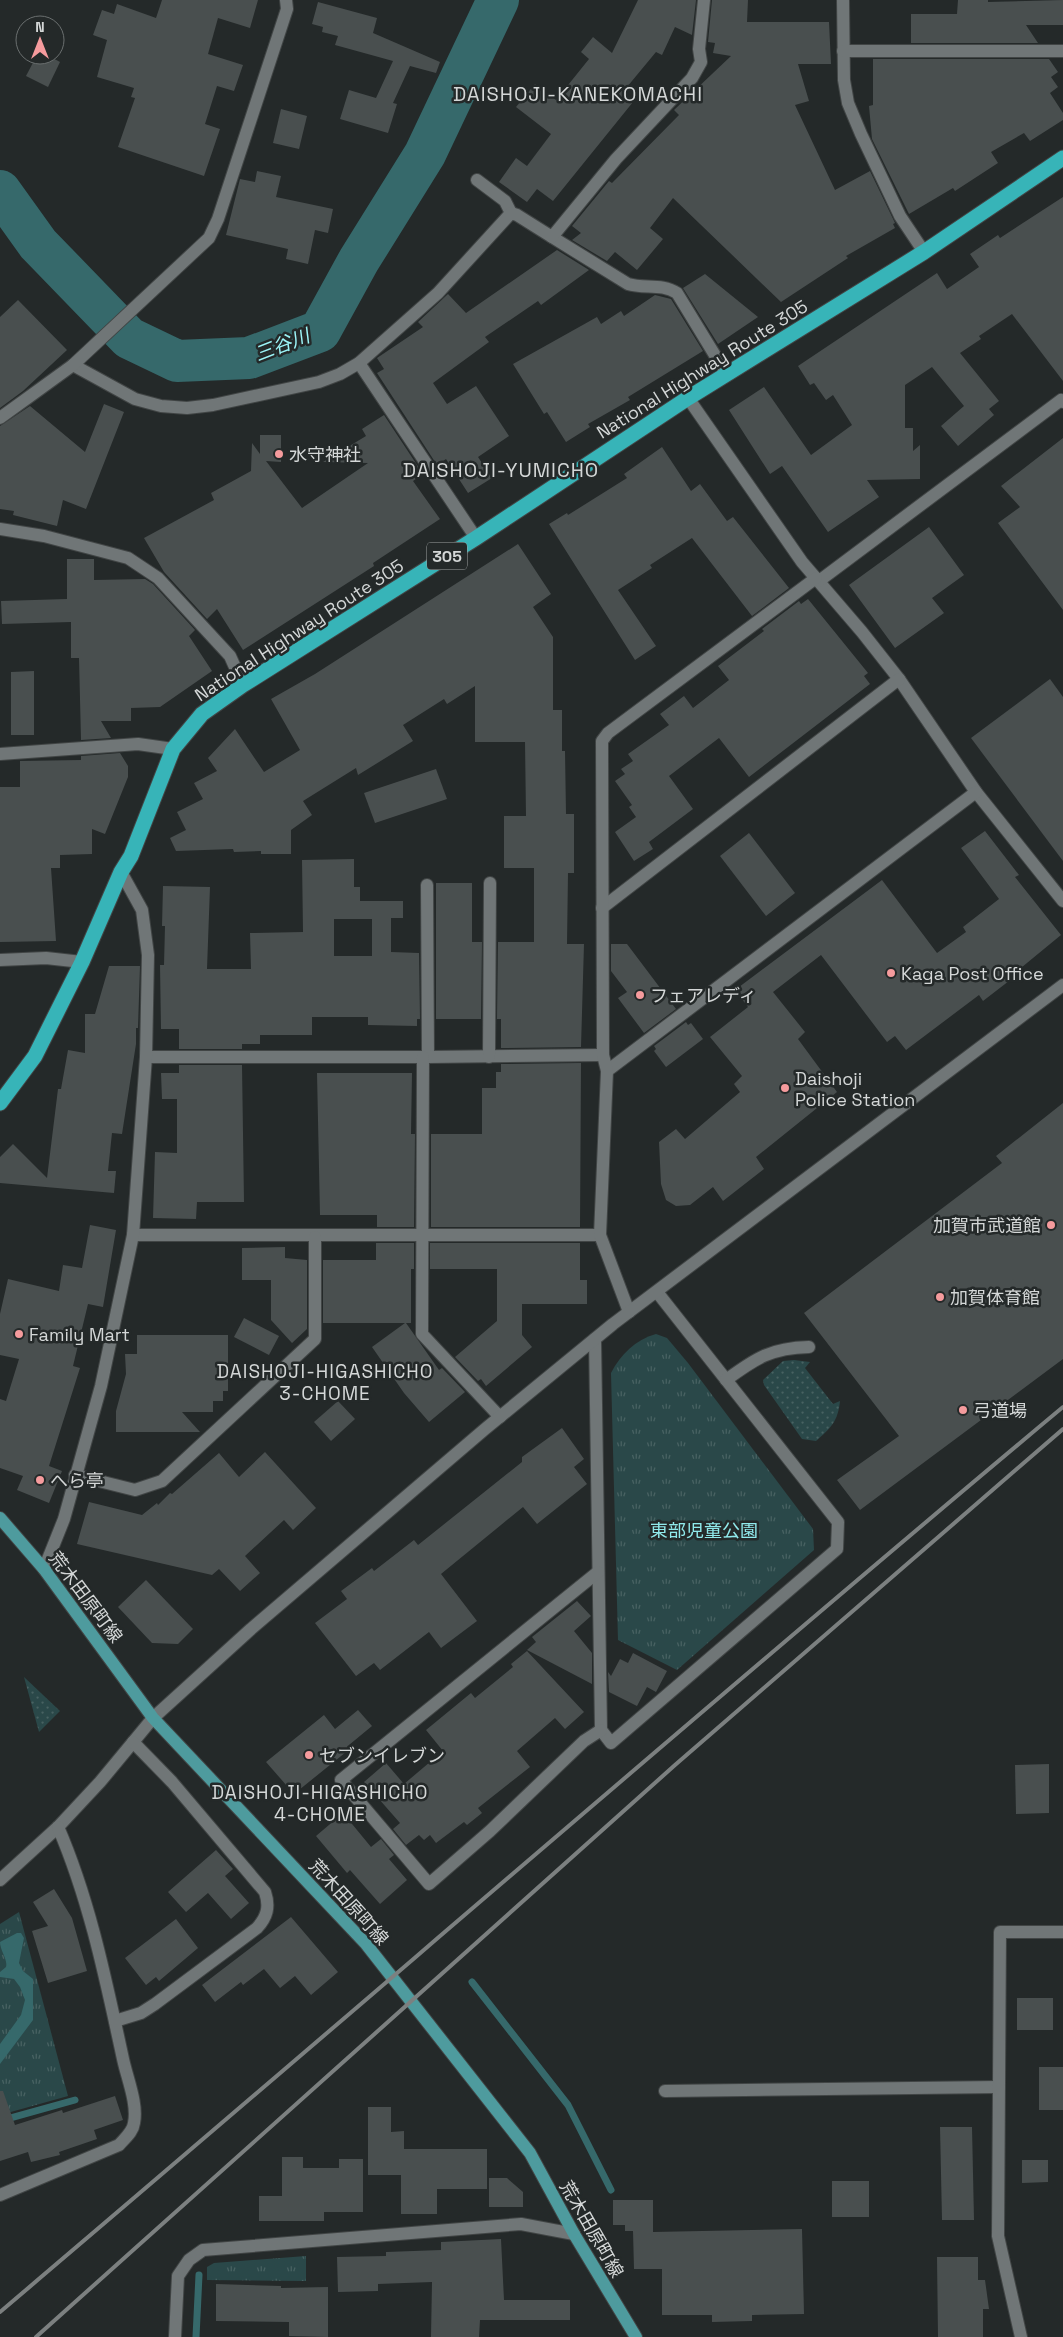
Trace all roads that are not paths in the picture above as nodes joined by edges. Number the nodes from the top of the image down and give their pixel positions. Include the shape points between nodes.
1 (286, 0) edge
2 (704, 0) edge
3 (844, 0) edge
4 (843, 51) junction
5 (1063, 51) edge
6 (1063, 158) edge
7 (477, 180) dead end
8 (510, 213) junction
9 (552, 237) junction
10 (924, 252) junction
11 (77, 361) junction
12 (359, 363) junction
13 (727, 375) junction
14 (688, 398) junction
15 (1063, 402) edge
16 (0, 418) edge
17 (0, 529) edge
18 (476, 538) junction
19 (817, 579) junction
20 (899, 679) junction
21 (243, 685) junction
22 (173, 749) junction
23 (0, 754) edge
24 (976, 792) junction
25 (120, 872) junction
26 (490, 883) dead end
27 (427, 885) dead end
28 (1063, 901) edge
29 (602, 908) junction
30 (0, 960) edge
31 (82, 962) junction
32 (1063, 985) edge
33 (604, 1055) junction
34 (146, 1057) junction
35 (489, 1057) junction
36 (426, 1058) junction
37 (607, 1071) junction
38 (0, 1103) edge
39 (133, 1235) junction
40 (422, 1235) junction
41 (600, 1235) junction
42 (315, 1237) junction
43 (657, 1292) junction
44 (629, 1312) junction
45 (595, 1340) junction
46 (809, 1347) dead end
47 (726, 1380) junction
48 (500, 1417) junction
49 (75, 1475) junction
50 (0, 1518) edge
51 (44, 1570) junction
52 (598, 1572) junction
53 (153, 1718) junction
54 (600, 1730) junction
55 (133, 1742) junction
56 (58, 1827) junction
57 (0, 1880) edge
58 (1063, 1932) edge
59 (115, 2021) junction
60 (999, 2087) junction
61 (664, 2091) dead end
62 (0, 2194) edge
63 (574, 2234) junction
64 (175, 2337) edge
65 (636, 2337) edge
66 (1021, 2337) edge

1 - 11 street via 287,9 209,238
2 - 9 street via 700,62 692,78 616,158
3 - 4 street
4 - 5 street
4 - 10 street via 848,103 900,216
6 - 10 highway, National Highway Route 305 / 305
7 - 8 street via 505,201
8 - 9 street
8 - 12 street via 438,293
9 - 13 street via 628,284 668,287 677,293
10 - 13 highway, National Highway Route 305 / 305
11 - 12 street via 135,399 187,408 319,382
11 - 16 street
12 - 18 street
13 - 14 highway, National Highway Route 305 / 305
14 - 18 highway, National Highway Route 305 / 305
14 - 19 street
15 - 19 street via 1061,400
17 - 21 street via 44,536 128,558 158,578 230,656
18 - 21 highway, National Highway Route 305 / 305
19 - 20 street
19 - 29 street via 608,732 602,741
20 - 24 street
20 - 29 street
21 - 22 highway, National Highway Route 305 / 305 via 202,714
22 - 23 street via 138,744
22 - 25 highway, National Highway Route 305 / 305 via 131,856
24 - 28 street
24 - 37 street
25 - 31 highway, National Highway Route 305 / 305
25 - 34 street via 142,910 148,955
26 - 35 street
27 - 36 street
29 - 33 street
30 - 31 street via 46,958
31 - 38 highway, National Highway Route 305 / 305 via 35,1056
32 - 43 street
33 - 35 street
33 - 37 street
34 - 36 street
34 - 39 street
35 - 36 street
36 - 40 street
37 - 41 street
39 - 42 street
39 - 49 street via 101,1386
40 - 41 street
40 - 42 street
40 - 48 street via 422,1334
41 - 44 street
42 - 49 street via 315,1339 162,1481 135,1490
43 - 44 street
43 - 47 street
44 - 45 street
45 - 48 street
45 - 52 street
46 - 47 street via 784,1348 764,1356
47 - 54 street via 838,1522 837,1549 611,1743
48 - 53 street
49 - 51 street via 64,1519
50 - 51 main road, 荒木田原町線
51 - 53 main road, 荒木田原町線
52 - 54 street
52 - 54 street via 341,1780 429,1884 584,1741
53 - 55 street
53 - 63 main road, 荒木田原町線 via 366,1944 530,2153
55 - 56 street
55 - 59 street via 172,1782 265,1892 268,1902 265,1919 256,1928 142,2013
56 - 57 street
56 - 59 street via 76,1869
58 - 60 street via 1000,1932
59 - 62 street via 135,2113 132,2130 119,2145
60 - 61 street
60 - 66 street via 998,2236
63 - 64 street via 521,2224 204,2250 189,2260 178,2276
63 - 65 main road, 荒木田原町線

